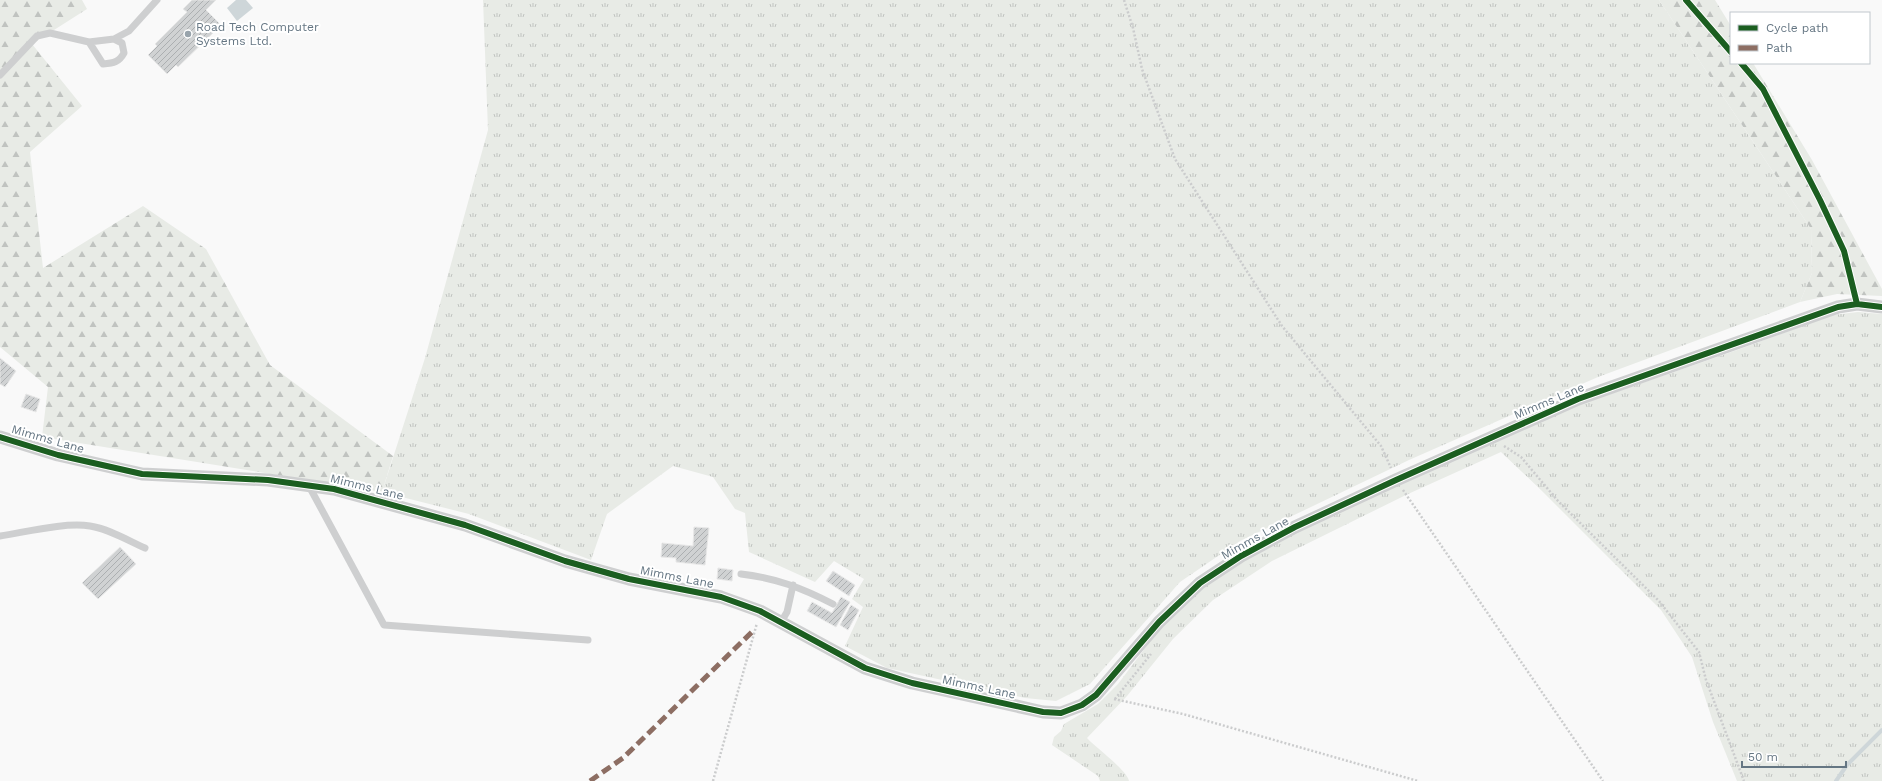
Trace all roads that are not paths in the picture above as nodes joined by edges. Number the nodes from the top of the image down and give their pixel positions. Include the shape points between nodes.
1 (157, 0) edge
2 (114, 40) junction
3 (89, 42) junction
4 (0, 75) edge
5 (1882, 306) edge
6 (0, 437) edge
7 (309, 486) junction
8 (0, 536) edge
9 (145, 548) dead end
10 (741, 574) dead end
11 (793, 585) junction
12 (833, 604) dead end
13 (781, 622) junction
14 (588, 640) dead end

1 - 2 lane via 129,31
2 - 3 lane
2 - 3 lane via 122,43 124,53 121,59 114,63 103,64
3 - 4 lane via 50,33 37,36
5 - 13 street, Mimms Lane via 1857,304 1838,307 1578,399 1399,485 1295,527 1241,556 1200,583 1159,622 1096,695 1070,711 1043,712 912,683 865,668
6 - 7 street, Mimms Lane via 58,455 142,474 268,480
7 - 13 street, Mimms Lane via 334,489 466,525 565,561 629,579 721,597 760,611
7 - 14 lane via 384,625
8 - 9 lane via 73,525 89,526 105,530
10 - 11 lane via 766,577
11 - 12 lane
11 - 13 lane via 787,612

